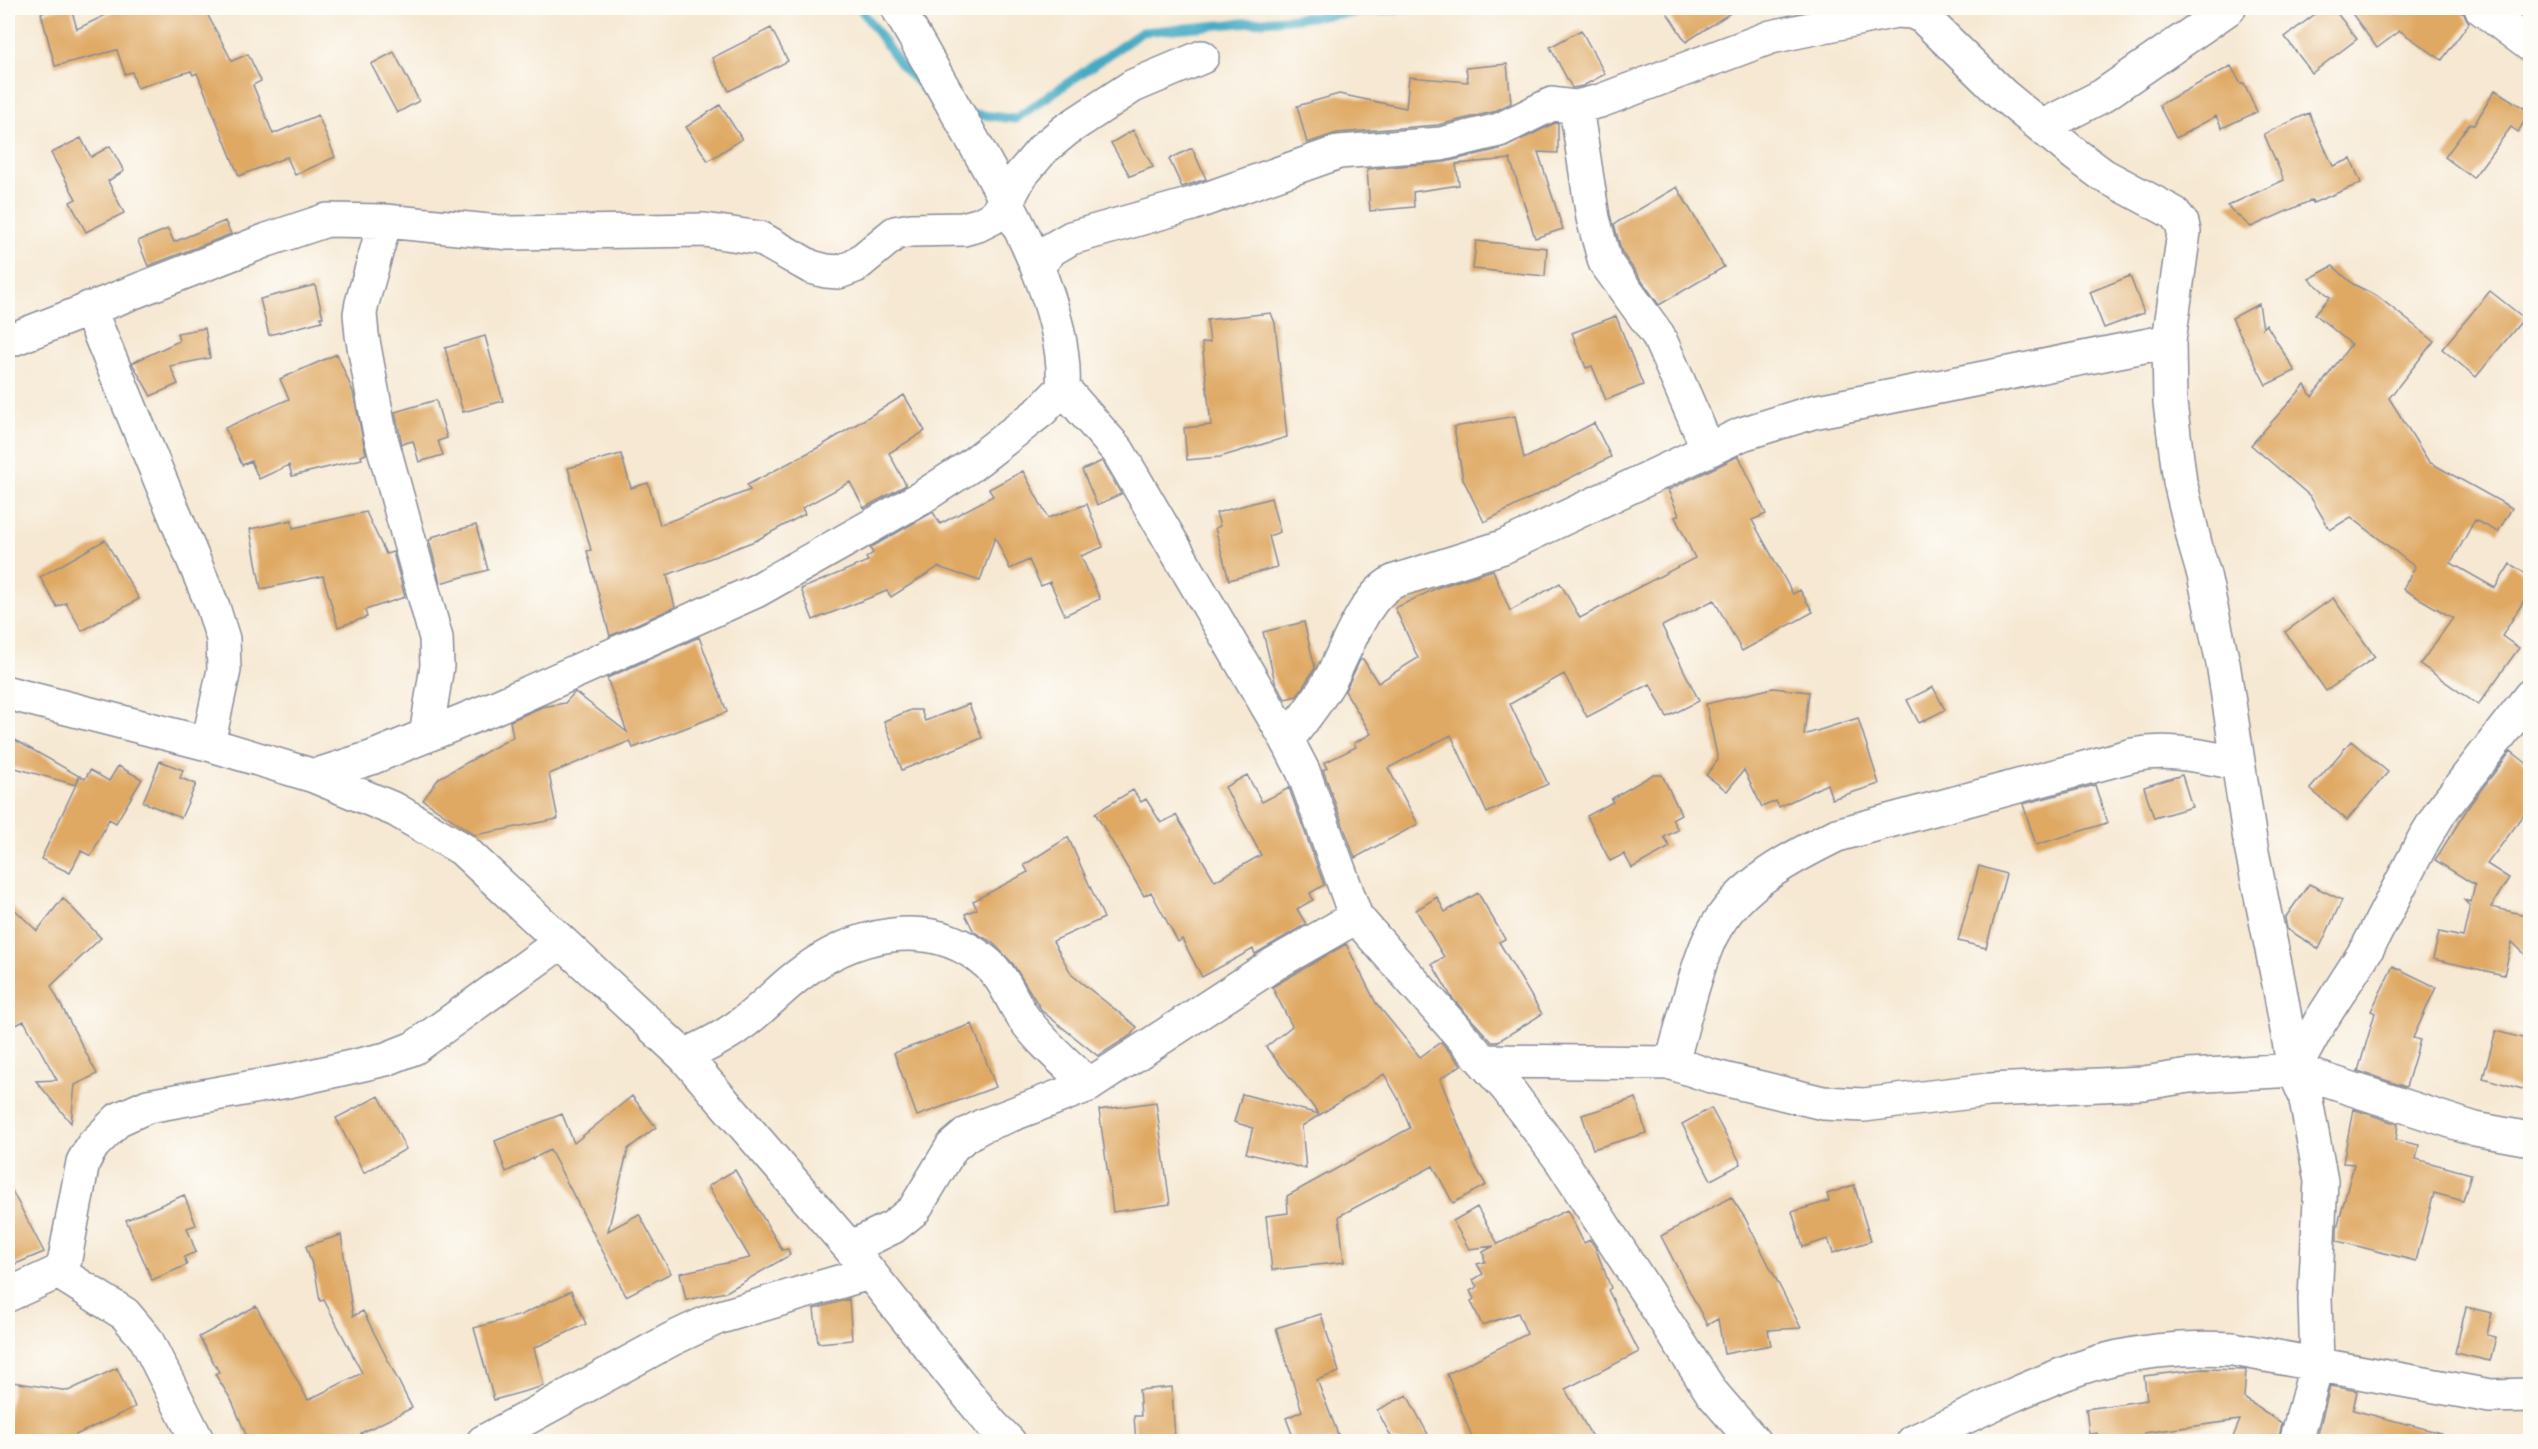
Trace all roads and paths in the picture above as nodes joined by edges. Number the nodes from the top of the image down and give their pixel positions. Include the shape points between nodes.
1 (898, 8) edge
2 (2229, 8) edge
3 (2481, 8) edge
4 (2530, 45) edge
5 (1202, 57) dead end
6 (1576, 107) junction
7 (2043, 126) junction
8 (1007, 201) junction
9 (385, 221) junction
10 (1037, 266) junction
11 (89, 308) junction
12 (8, 341) edge
13 (2169, 341) junction
14 (1063, 388) junction
15 (1708, 449) junction
16 (8, 693) edge
17 (2530, 696) edge
18 (426, 736) junction
19 (1287, 740) junction
20 (208, 744) junction
21 (2236, 763) junction
22 (314, 776) junction
23 (1356, 916) junction
24 (561, 942) junction
25 (684, 1056) junction
26 (1483, 1061) junction
27 (1672, 1063) junction
28 (2294, 1070) junction
29 (1089, 1085) junction
30 (2530, 1139) edge
31 (860, 1260) junction
32 (58, 1272) junction
33 (8, 1295) edge
34 (2317, 1363) junction
35 (2530, 1395) edge
36 (198, 1442) edge
37 (483, 1442) edge
38 (1009, 1442) edge
39 (1754, 1442) edge
40 (1913, 1442) edge
41 (2296, 1442) edge

1 - 8 street
2 - 7 street via 2102,96
3 - 4 street
5 - 8 street via 1133,86 1066,130 1021,175
6 - 7 street via 1771,37 1896,11 1923,17 2003,95
6 - 10 street via 1552,104 1499,130 1441,144 1339,152 1192,204 1071,238 1052,249
6 - 15 street via 1593,218 1605,262 1658,335
7 - 13 street via 2103,176 2174,213 2182,223
8 - 9 street via 992,218 978,225 895,233 855,266 840,272 811,267 760,238 704,230 510,233
8 - 10 street
9 - 11 street via 327,220
9 - 18 street via 360,314 380,434 436,638 437,666
10 - 14 street via 1059,334
11 - 12 street
11 - 20 street via 213,607 222,639 224,670
13 - 15 street via 1813,412
13 - 21 street via 2170,404 2180,482 2223,663
14 - 18 street via 1041,411 970,466 756,591
14 - 19 street via 1118,451
15 - 19 street via 1503,548 1384,586 1364,614 1329,682
16 - 20 street
17 - 28 street via 2441,811 2368,947
18 - 22 street
19 - 23 street via 1303,771
20 - 22 street
21 - 27 street via 2175,751 2133,755 1837,835 1791,857 1738,898 1708,943
21 - 28 street
22 - 24 street via 396,810 462,849
23 - 26 street
23 - 29 street via 1274,964
24 - 25 street
24 - 32 street via 414,1048 386,1059 293,1080 148,1106 119,1119 93,1145 83,1162 64,1264
25 - 29 street via 739,1026 817,962 847,947 900,933 946,940 987,963 1029,1025
25 - 31 street
26 - 27 street
26 - 39 street via 1561,1160 1712,1393
27 - 28 street via 1823,1103 1864,1105 1989,1090 2144,1083 2189,1076
28 - 30 street via 2475,1129
28 - 34 street via 2305,1095 2322,1181 2315,1299
29 - 31 street via 966,1135 952,1147 914,1210
31 - 37 street via 672,1339
31 - 38 street
32 - 33 street
32 - 36 street via 125,1314 146,1339
34 - 35 street via 2482,1395
34 - 40 street via 2197,1347 2126,1357 2082,1367 2034,1386
34 - 41 street

